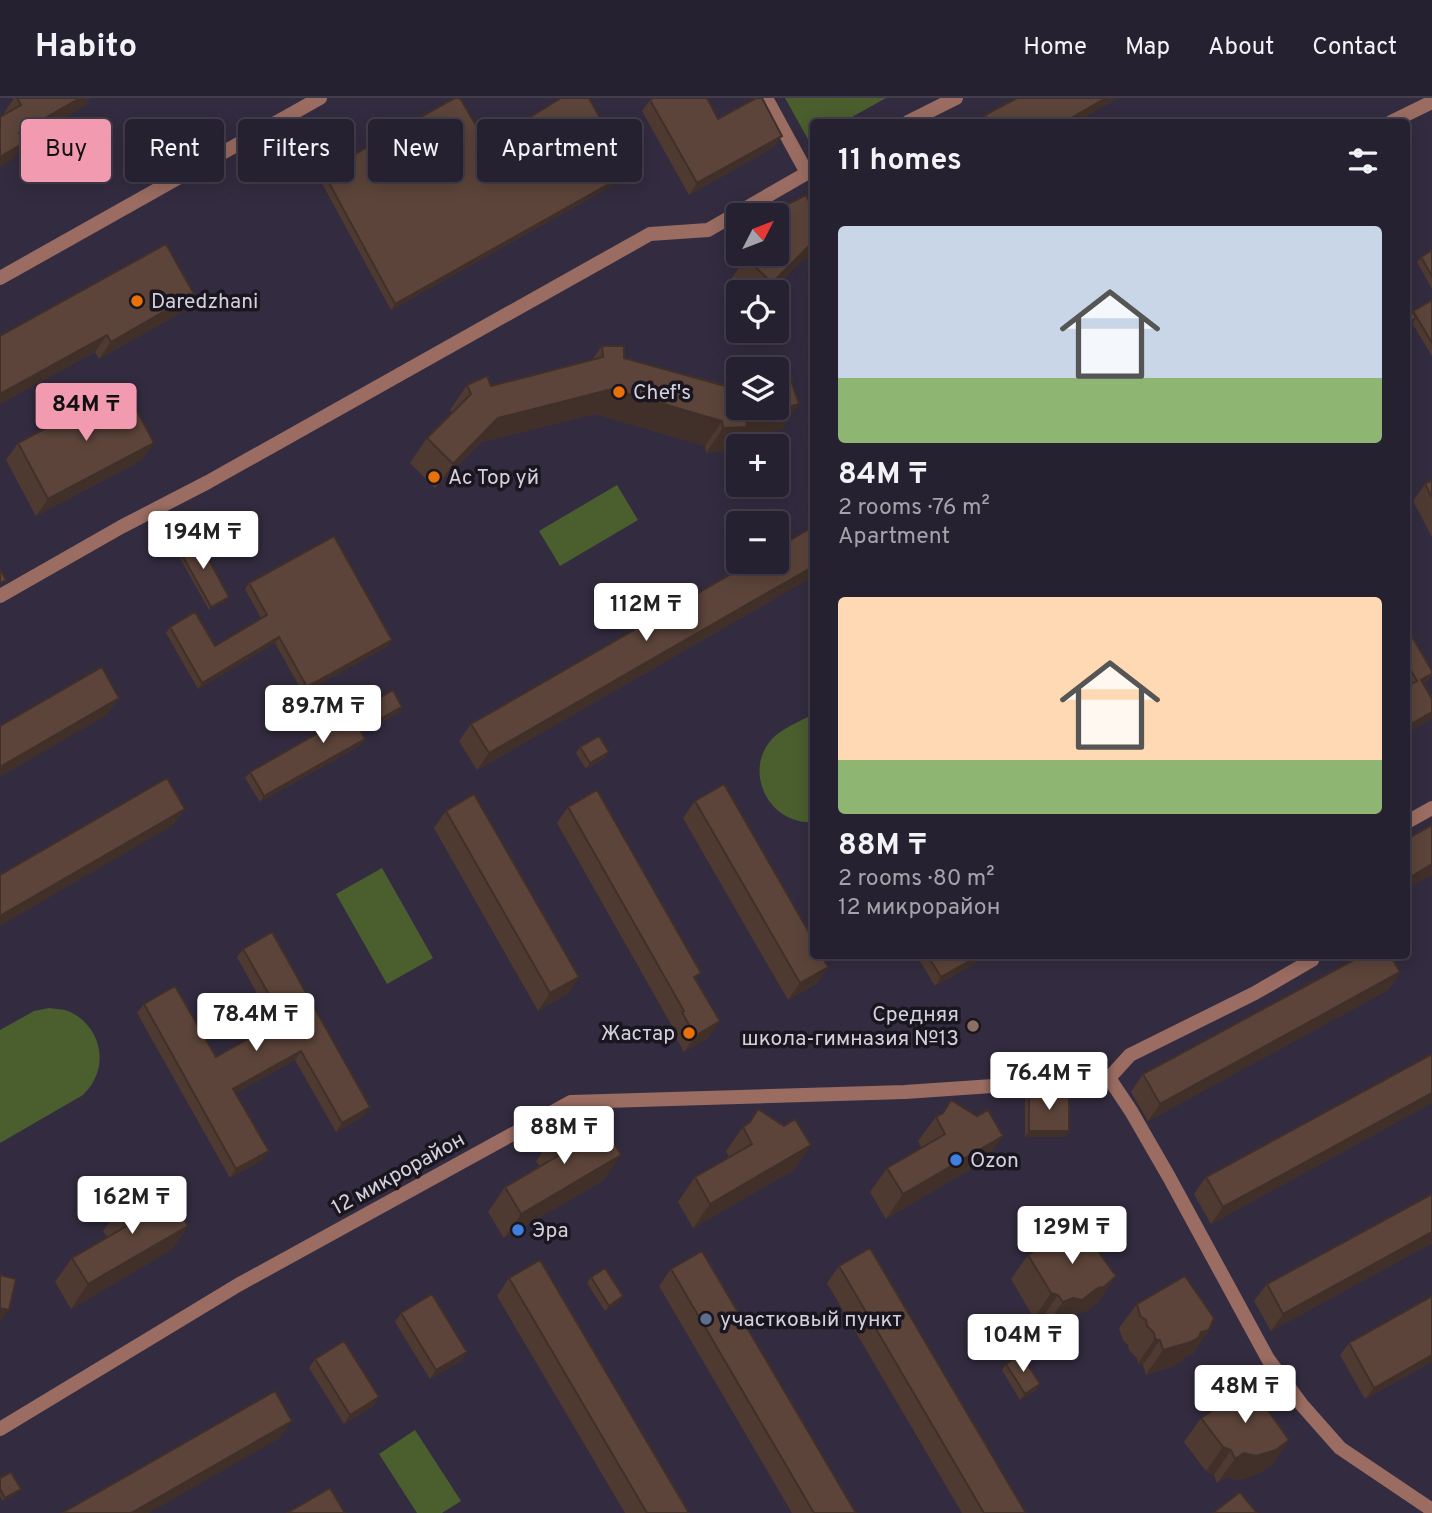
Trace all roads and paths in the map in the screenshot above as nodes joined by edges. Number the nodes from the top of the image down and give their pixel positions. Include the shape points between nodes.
1 (320, 98) edge
2 (766, 98) edge
3 (956, 98) edge
4 (1432, 102) edge
5 (914, 119) edge
6 (1397, 119) edge
7 (810, 169) edge
8 (810, 172) edge
9 (0, 278) edge
10 (0, 596) edge
11 (1432, 808) edge
12 (1410, 820) edge
13 (1312, 959) edge
14 (1109, 1077) junction
15 (0, 1429) edge
16 (1432, 1510) edge

1 - 9 street
2 - 7 street
3 - 5 street
4 - 6 street
8 - 10 street via 708,230 650,233
11 - 12 street
13 - 14 street via 1130,1055
14 - 15 street, 12 микрорайон via 905,1092 571,1102 238,1285
14 - 16 street via 1268,1359 1302,1405 1340,1448

